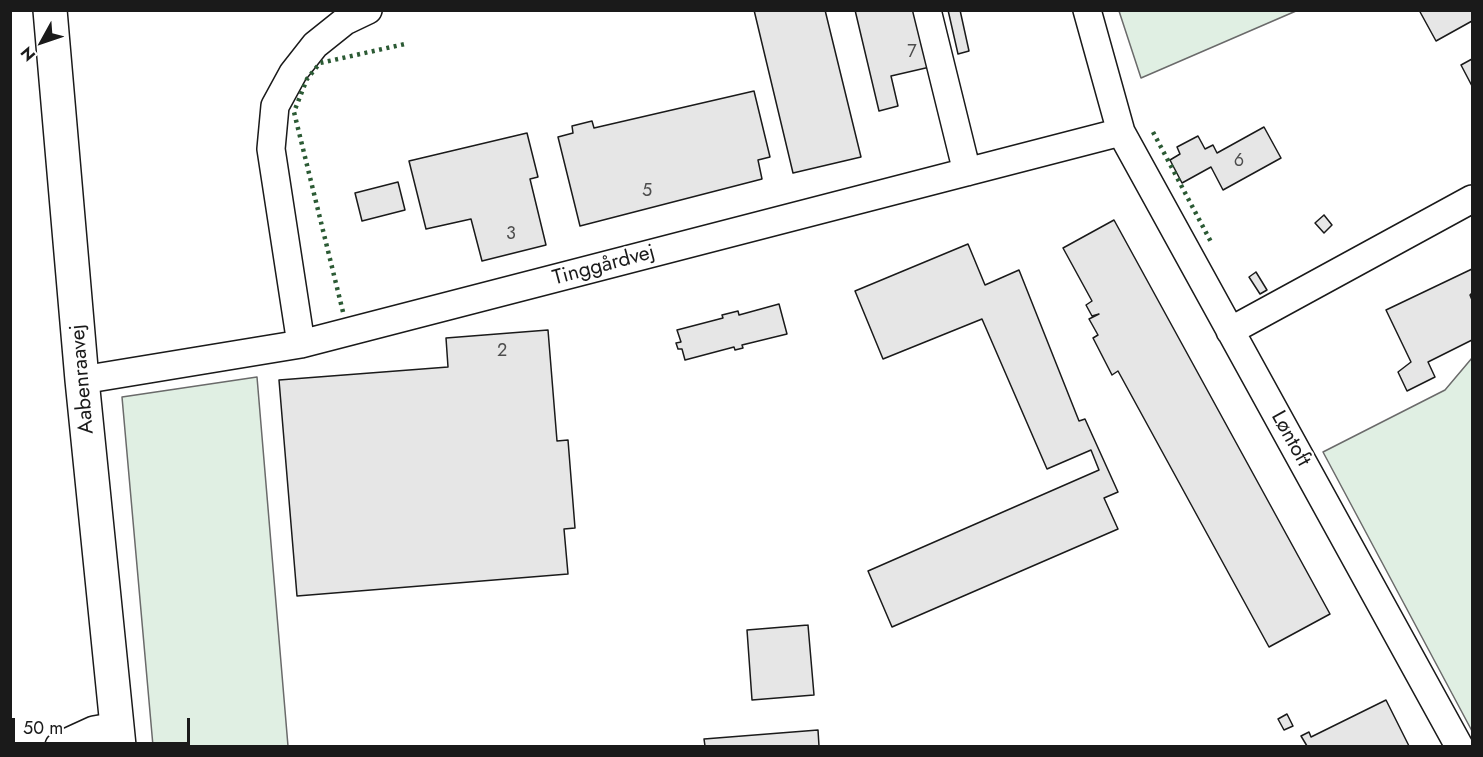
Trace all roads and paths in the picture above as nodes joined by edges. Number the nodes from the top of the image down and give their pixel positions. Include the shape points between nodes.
1 (50, 10) edge
2 (368, 10) edge
3 (927, 10) edge
4 (1087, 10) edge
5 (1121, 132) junction
6 (967, 172) junction
7 (1473, 199) edge
8 (1230, 331) junction
9 (302, 344) junction
10 (82, 380) junction
11 (118, 736) edge
12 (60, 747) edge
13 (1459, 747) edge

1 - 10 main road, Aabenraavej
2 - 9 street via 345,21 315,45 293,73 275,106 271,149
3 - 6 street
4 - 5 street, Løntoft
5 - 6 street, Tinggårdvej
5 - 8 street, Løntoft
6 - 9 street, Tinggårdvej
7 - 8 street
8 - 13 street, Løntoft
9 - 10 street, Tinggårdvej
10 - 11 main road, Aabenraavej
11 - 12 street via 94,730

